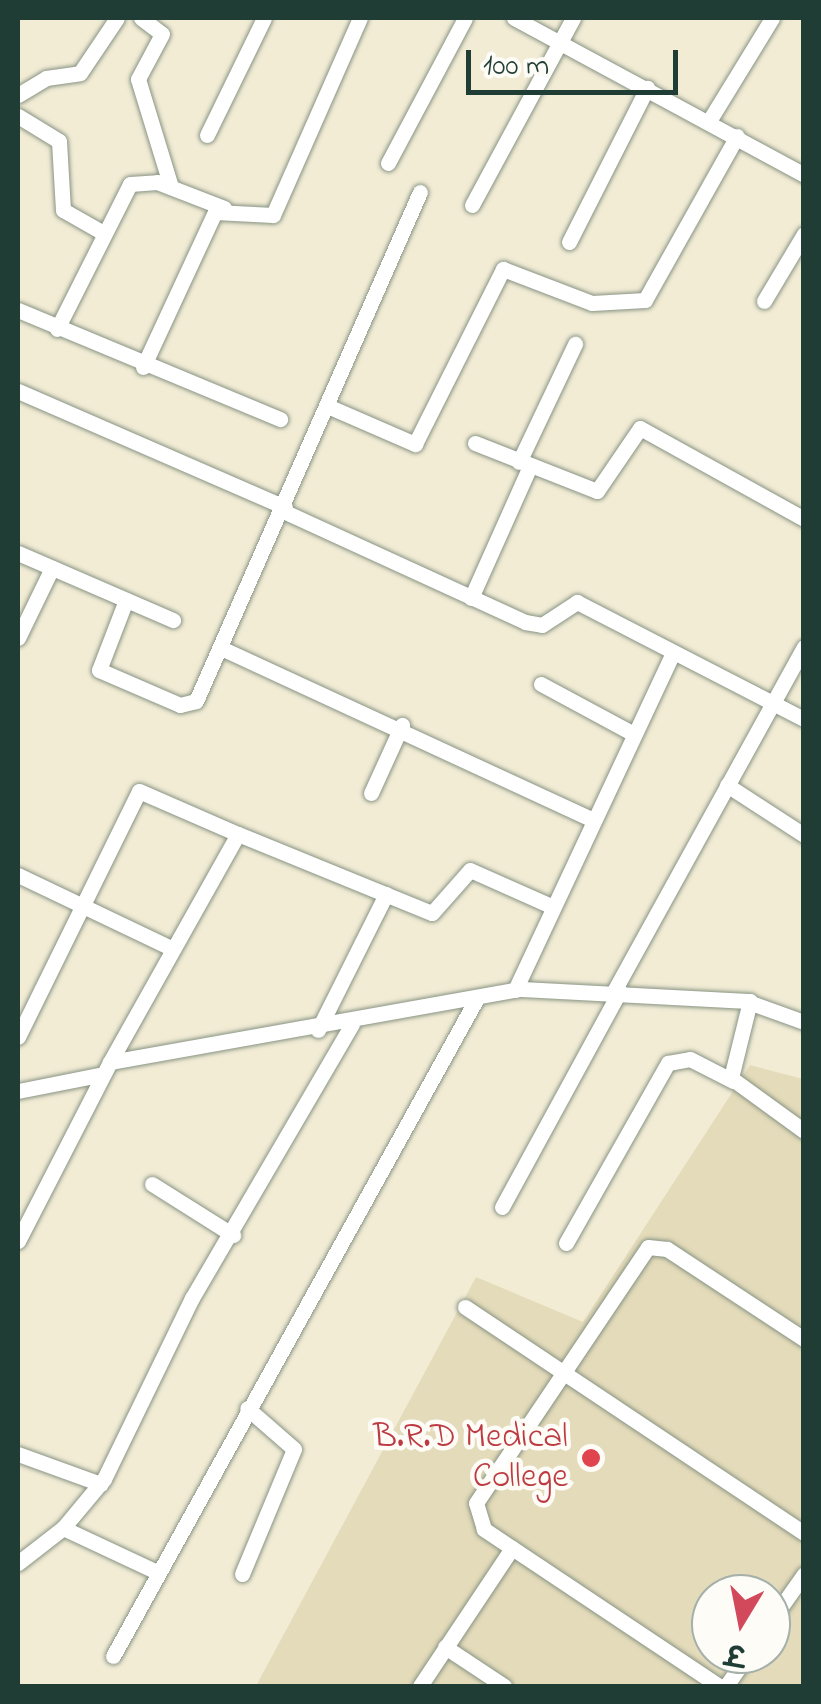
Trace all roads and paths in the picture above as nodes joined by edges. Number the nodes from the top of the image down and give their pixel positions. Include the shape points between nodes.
1 (117, 18) edge
2 (141, 18) edge
3 (264, 18) edge
4 (360, 18) edge
5 (465, 18) edge
6 (514, 18) edge
7 (573, 18) edge
8 (772, 18) edge
9 (560, 42) junction
10 (647, 88) junction
11 (18, 95) edge
12 (18, 116) edge
13 (709, 121) junction
14 (207, 135) dead end
15 (737, 136) junction
16 (388, 163) dead end
17 (804, 175) edge
18 (171, 187) junction
19 (420, 192) dead end
20 (472, 204) dead end
21 (224, 208) junction
22 (100, 231) junction
23 (804, 234) edge
24 (569, 242) dead end
25 (764, 302) dead end
26 (18, 310) edge
27 (57, 328) junction
28 (575, 344) dead end
29 (143, 367) junction
30 (18, 390) edge
31 (330, 408) junction
32 (280, 420) dead end
33 (476, 443) dead end
34 (524, 464) junction
35 (284, 509) junction
36 (804, 520) edge
37 (18, 553) edge
38 (52, 568) junction
39 (471, 598) junction
40 (126, 600) junction
41 (173, 620) dead end
42 (18, 638) edge
43 (804, 646) edge
44 (221, 648) junction
45 (672, 652) junction
46 (541, 684) dead end
47 (772, 704) junction
48 (804, 719) edge
49 (402, 725) junction
50 (632, 733) junction
51 (727, 785) junction
52 (371, 793) dead end
53 (592, 819) junction
54 (238, 834) junction
55 (804, 835) edge
56 (18, 875) edge
57 (386, 894) junction
58 (87, 906) junction
59 (550, 906) junction
60 (171, 948) junction
61 (516, 990) junction
62 (617, 991) junction
63 (477, 998) junction
64 (754, 1004) junction
65 (804, 1022) edge
66 (352, 1024) junction
67 (318, 1030) junction
68 (18, 1037) edge
69 (104, 1069) junction
70 (733, 1081) junction
71 (18, 1092) edge
72 (804, 1131) edge
73 (152, 1184) dead end
74 (502, 1207) dead end
75 (232, 1236) junction
76 (18, 1241) edge
77 (566, 1243) dead end
78 (464, 1307) dead end
79 (804, 1339) edge
80 (561, 1375) junction
81 (247, 1408) junction
82 (18, 1454) edge
83 (101, 1484) junction
84 (63, 1528) junction
85 (804, 1533) edge
86 (512, 1548) junction
87 (18, 1563) edge
88 (155, 1571) junction
89 (242, 1574) dead end
90 (445, 1648) junction
91 (113, 1656) dead end
92 (420, 1686) edge
93 (504, 1686) edge
94 (722, 1686) edge

1 - 11 street via 80,73
2 - 18 street via 162,34 138,79
3 - 14 street
4 - 21 street via 273,215 262,220
5 - 16 street
6 - 9 street
7 - 9 street
8 - 13 street
9 - 10 street
9 - 20 street
10 - 13 street
10 - 24 street
12 - 22 street via 59,141 63,210
13 - 15 street
15 - 17 street
15 - 31 street via 645,300 592,304 503,269 415,444
18 - 21 street
18 - 22 street via 130,184
19 - 31 street
21 - 29 street
22 - 27 street
23 - 25 street
26 - 27 street
27 - 29 street
28 - 34 street
29 - 32 street
30 - 35 street
31 - 35 street
33 - 34 street
34 - 36 street via 597,491 640,428
34 - 39 street
35 - 39 street
35 - 44 street
37 - 38 street
38 - 40 street
38 - 42 street
39 - 45 street via 534,625 577,602
40 - 41 street
40 - 44 street via 100,659 102,674 189,705
43 - 47 street
44 - 49 street
45 - 47 street
45 - 50 street
46 - 50 street
47 - 48 street
47 - 51 street
49 - 52 street
49 - 53 street
50 - 53 street
51 - 55 street
51 - 62 street
53 - 59 street
54 - 57 street
54 - 58 street via 140,791
54 - 60 street
56 - 58 street
57 - 59 street via 436,913 470,870
57 - 67 street
58 - 60 street
58 - 68 street
59 - 61 street
60 - 69 street
61 - 62 street
61 - 63 street
62 - 64 street
62 - 74 street
63 - 66 street
63 - 81 street
64 - 65 street
64 - 70 street via 730,1064
66 - 67 street
66 - 75 street
67 - 69 street
69 - 71 street
69 - 76 street
70 - 72 street
70 - 77 street via 690,1059 668,1063
73 - 75 street
75 - 83 street
78 - 80 street
79 - 80 street via 667,1248 648,1247
80 - 85 street
80 - 86 street via 476,1502 476,1520
81 - 88 street
81 - 89 street via 294,1448
82 - 83 street
83 - 84 street
84 - 87 street
84 - 88 street
86 - 90 street
86 - 94 street
88 - 91 street
90 - 92 street
90 - 93 street

